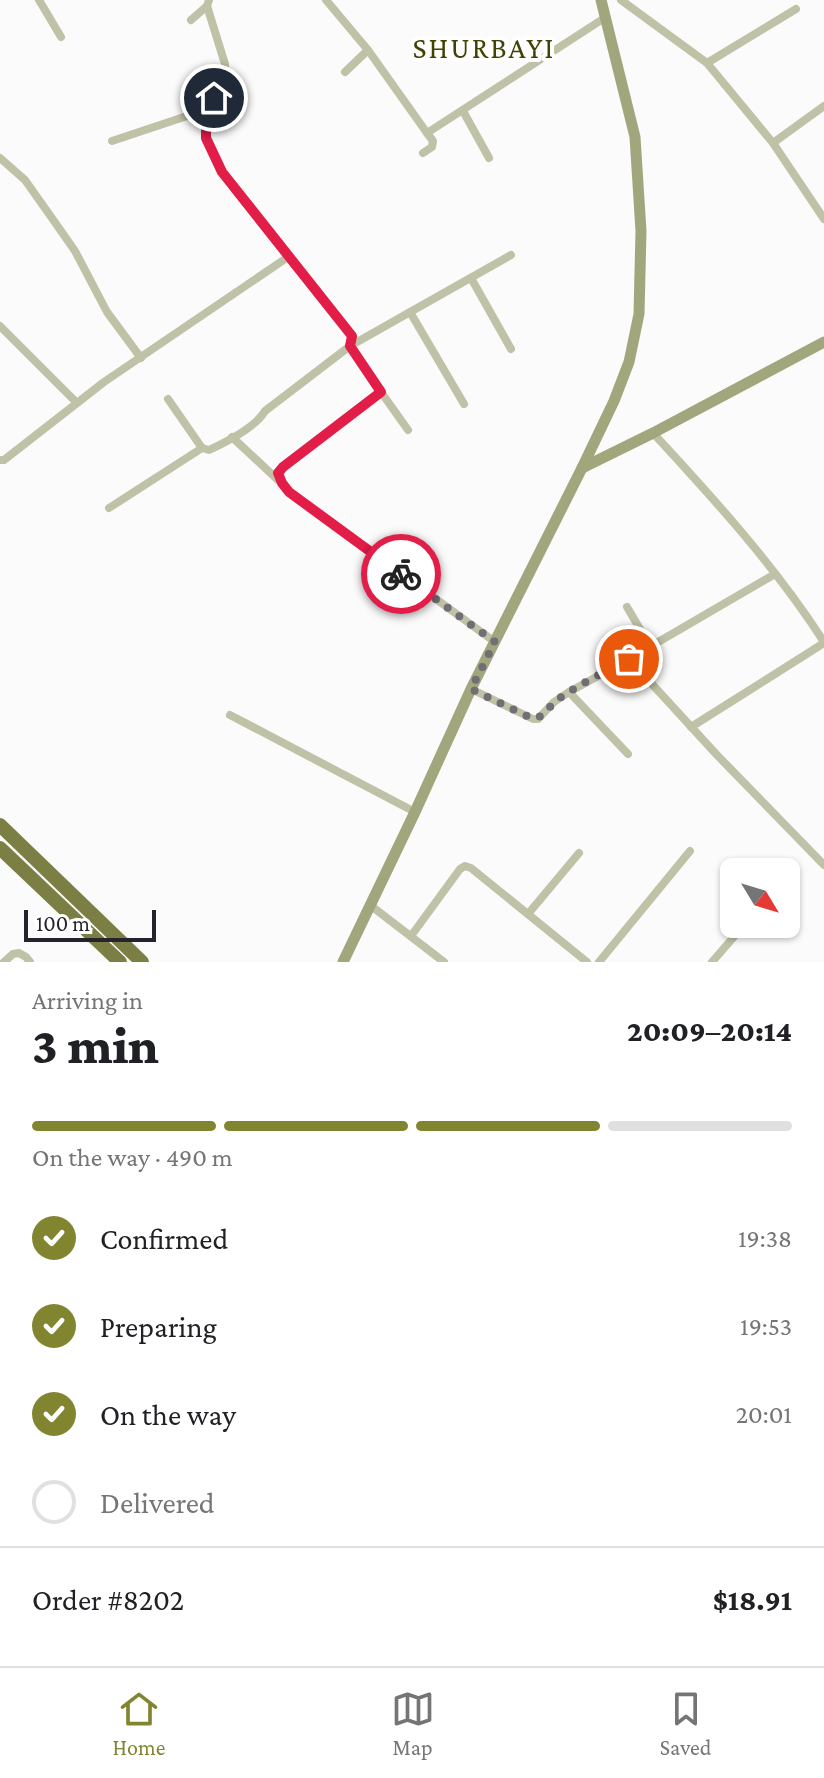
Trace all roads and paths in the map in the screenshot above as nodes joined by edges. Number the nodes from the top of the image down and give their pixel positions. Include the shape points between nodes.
1 (39, 0) edge
2 (326, 0) edge
3 (601, 0) edge
4 (621, 0) edge
5 (208, 3) edge
6 (796, 9) dead end
7 (606, 17) junction
8 (191, 20) dead end
9 (61, 37) dead end
10 (368, 50) junction
11 (707, 63) junction
12 (345, 72) dead end
13 (824, 106) edge
14 (463, 111) junction
15 (206, 115) junction
16 (427, 133) junction
17 (112, 141) dead end
18 (773, 143) junction
19 (423, 153) dead end
20 (0, 158) edge
21 (489, 158) dead end
22 (824, 218) edge
23 (511, 255) dead end
24 (288, 257) junction
25 (471, 278) junction
26 (410, 312) junction
27 (0, 326) edge
28 (824, 342) edge
29 (350, 346) junction
30 (511, 349) dead end
31 (141, 358) junction
32 (381, 392) junction
33 (168, 399) dead end
34 (77, 403) junction
35 (464, 404) dead end
36 (408, 430) dead end
37 (653, 433) junction
38 (232, 437) junction
39 (202, 448) junction
40 (0, 460) edge
41 (582, 468) junction
42 (282, 483) junction
43 (109, 508) dead end
44 (775, 574) junction
45 (627, 607) dead end
46 (495, 642) junction
47 (824, 642) edge
48 (650, 646) junction
49 (629, 659) junction
50 (471, 689) junction
51 (569, 692) junction
52 (230, 715) dead end
53 (691, 727) junction
54 (628, 754) dead end
55 (415, 812) junction
56 (0, 825) edge
57 (0, 848) edge
58 (690, 851) dead end
59 (579, 853) dead end
60 (824, 865) edge
61 (370, 905) junction
62 (528, 914) junction
63 (411, 936) junction
64 (733, 938) edge
65 (137, 960) edge
66 (4, 962) edge
67 (30, 962) edge
68 (120, 962) edge
69 (343, 962) edge
70 (444, 962) edge
71 (587, 962) edge
72 (599, 962) edge
73 (712, 962) edge

1 - 9 street
2 - 10 street
3 - 7 street
4 - 11 street
5 - 8 street
5 - 15 street via 225,64 224,85
6 - 11 street
7 - 14 street
7 - 41 street via 635,137 639,314 629,362
10 - 12 street
10 - 16 street
11 - 18 street
13 - 18 street
14 - 16 street
14 - 21 street
15 - 17 street via 193,114
15 - 24 street via 206,138 222,172
16 - 19 street via 432,147
18 - 22 street
20 - 31 street via 25,180 54,221 107,312
23 - 25 street
24 - 29 street via 352,336
24 - 31 street
25 - 26 street
25 - 30 street
26 - 29 street
26 - 35 street
27 - 34 street
28 - 37 street
29 - 32 street
29 - 38 street
31 - 34 street
32 - 36 street
32 - 42 street via 283,467 278,473
33 - 39 street
34 - 40 street
37 - 41 street
37 - 44 street
38 - 39 street via 209,450
38 - 42 street
39 - 43 street
41 - 46 street
42 - 46 street
44 - 47 street
44 - 48 street
45 - 48 street
46 - 50 street
47 - 53 street
48 - 49 street
49 - 51 street
49 - 53 street
50 - 51 street via 533,719
50 - 55 street
51 - 54 street
52 - 55 street
53 - 60 street
55 - 61 street
56 - 65 highway
57 - 68 highway
58 - 72 street
59 - 62 street
61 - 63 street
61 - 69 street
62 - 63 street via 465,866
62 - 71 street
63 - 70 street
64 - 73 street
66 - 67 street via 19,953

